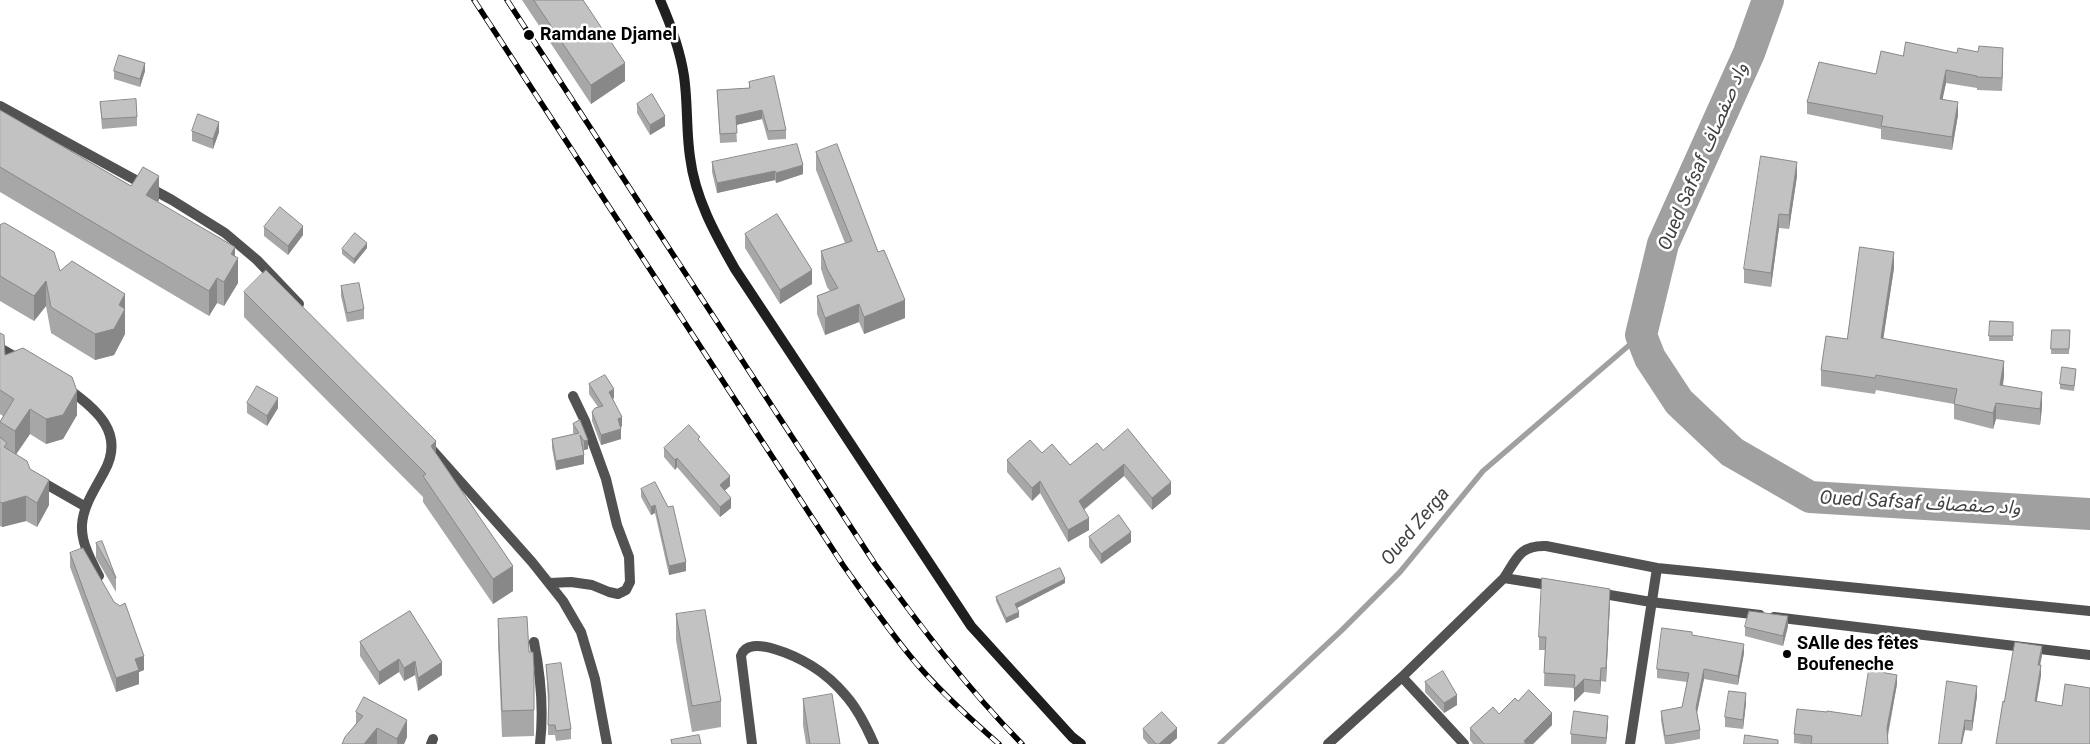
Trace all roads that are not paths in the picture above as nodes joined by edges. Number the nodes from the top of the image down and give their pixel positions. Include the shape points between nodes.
1 (660, 0) edge
2 (0, 106) edge
3 (306, 312) edge
4 (0, 348) edge
5 (33, 367) edge
6 (58, 381) edge
7 (574, 396) dead end
8 (420, 437) edge
9 (30, 476) edge
10 (86, 507) junction
11 (1657, 568) junction
12 (1504, 578) junction
13 (550, 583) junction
14 (103, 585) edge
15 (1563, 587) edge
16 (1583, 590) edge
17 (1651, 602) junction
18 (2090, 611) edge
19 (534, 642) dead end
20 (2090, 655) edge
21 (1402, 677) junction
22 (540, 744) edge
23 (606, 744) edge
24 (752, 744) edge
25 (874, 744) edge
26 (1081, 744) edge
27 (1328, 744) edge
28 (1464, 744) edge
29 (1630, 744) edge

1 - 26 main road via 679,50 690,157 697,192 709,223 735,269 971,626
2 - 3 street via 172,200 225,233 258,260
4 - 5 street
6 - 10 street via 92,406 108,428 111,454
7 - 13 street via 606,479 629,557 630,582 626,590 618,594 592,585
8 - 13 street
9 - 10 street
10 - 14 street via 82,525 84,541
11 - 12 street via 1535,546 1521,551
11 - 17 street
11 - 18 street
12 - 15 street
12 - 21 street
13 - 23 street via 581,632 595,679
16 - 17 street
17 - 20 street
17 - 29 street
19 - 22 street via 543,706
21 - 27 street
21 - 28 street
24 - 25 street via 741,656 751,645 767,647 813,667 848,698

